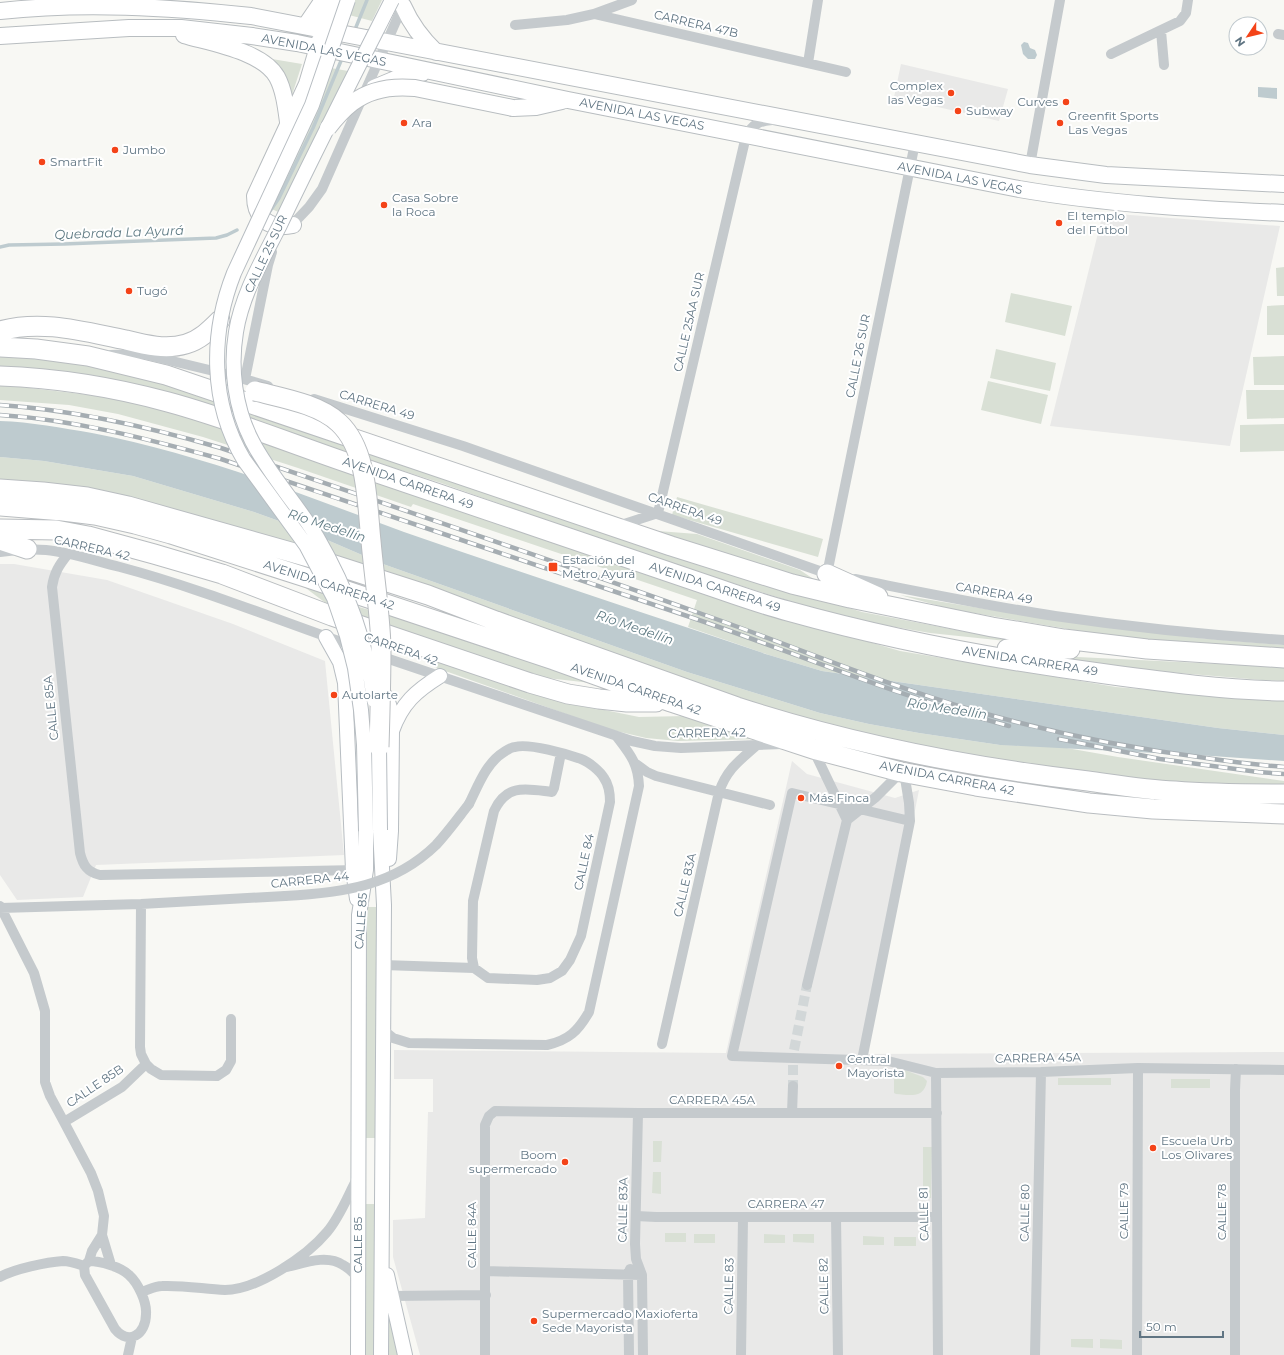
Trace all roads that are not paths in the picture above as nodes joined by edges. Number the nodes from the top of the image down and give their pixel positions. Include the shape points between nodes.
1 (323, 0) edge
2 (332, 0) edge
3 (348, 0) edge
4 (632, 0) edge
5 (818, 0) edge
6 (1060, 0) edge
7 (1188, 0) edge
8 (400, 2) edge
9 (0, 11) edge
10 (594, 14) junction
11 (306, 25) junction
12 (515, 25) dead end
13 (158, 28) junction
14 (324, 29) junction
15 (1161, 31) junction
16 (0, 36) edge
17 (387, 42) junction
18 (318, 48) junction
19 (436, 52) junction
20 (1111, 54) dead end
21 (379, 61) junction
22 (808, 64) junction
23 (1164, 65) dead end
24 (430, 72) junction
25 (846, 72) dead end
26 (366, 91) junction
27 (568, 100) junction
28 (784, 118) junction
29 (288, 122) junction
30 (328, 128) junction
31 (746, 136) junction
32 (915, 144) junction
33 (1030, 165) junction
34 (910, 168) junction
35 (1284, 184) edge
36 (1284, 214) edge
37 (293, 225) junction
38 (220, 320) junction
39 (2, 336) edge
40 (88, 356) junction
41 (0, 376) edge
42 (250, 385) junction
43 (0, 489) edge
44 (0, 506) edge
45 (279, 507) joint
46 (658, 513) junction
47 (301, 514) joint
48 (614, 527) junction
49 (0, 529) edge
50 (0, 540) edge
51 (27, 549) junction
52 (0, 552) edge
53 (68, 554) junction
54 (827, 574) junction
55 (912, 612) junction
56 (326, 637) junction
57 (1284, 640) edge
58 (1147, 649) junction
59 (957, 650) junction
60 (1284, 658) edge
61 (440, 676) junction
62 (1284, 691) edge
63 (345, 699) junction
64 (671, 702) junction
65 (392, 731) junction
66 (617, 737) junction
67 (757, 745) junction
68 (806, 746) junction
69 (379, 747) junction
70 (561, 753) junction
71 (636, 764) junction
72 (902, 772) junction
73 (719, 792) junction
74 (1284, 794) edge
75 (770, 805) dead end
76 (841, 805) junction
77 (861, 810) junction
78 (1284, 814) edge
79 (847, 820) junction
80 (910, 821) junction
81 (373, 831) junction
82 (82, 862) joint
83 (360, 870) junction
84 (141, 904) junction
85 (384, 905) junction
86 (0, 907) edge
87 (383, 965) junction
88 (474, 968) junction
89 (807, 985) tunnel mouth
90 (231, 1019) dead end
91 (383, 1030) junction
92 (662, 1044) dead end
93 (862, 1060) junction
94 (146, 1064) junction
95 (1138, 1068) junction
96 (1236, 1069) junction
97 (1284, 1070) edge
98 (1041, 1072) junction
99 (936, 1073) junction
100 (793, 1086) tunnel mouth
101 (638, 1113) junction
102 (792, 1113) junction
103 (937, 1113) junction
104 (489, 1116) joint
105 (64, 1122) junction
106 (358, 1154) junction
107 (381, 1154) junction
108 (358, 1176) junction
109 (636, 1216) junction
110 (836, 1217) junction
111 (937, 1217) junction
112 (743, 1218) junction
113 (102, 1235) junction
114 (381, 1251) junction
115 (636, 1259) junction
116 (87, 1264) junction
117 (111, 1265) junction
118 (283, 1268) junction
119 (485, 1271) junction
120 (628, 1274) junction
121 (642, 1275) junction
122 (0, 1277) edge
123 (358, 1277) junction
124 (141, 1292) junction
125 (486, 1295) junction
126 (391, 1296) junction
127 (132, 1337) junction
128 (128, 1355) edge
129 (358, 1355) edge
130 (381, 1355) edge
131 (405, 1355) edge
132 (485, 1355) edge
133 (629, 1355) edge
134 (643, 1355) edge
135 (741, 1355) edge
136 (838, 1355) edge
137 (938, 1355) edge
138 (1035, 1355) edge
139 (1136, 1355) edge
140 (1235, 1355) edge

1 - 11 main road
2 - 14 main road
3 - 38 main road, CALLE 25 SUR, bridge via 312,105 234,273
4 - 10 street
5 - 22 street
6 - 33 street
7 - 15 street via 1186,13 1180,21
8 - 17 street, CALLE 25 SUR
8 - 19 main road via 414,28
8 - 30 main road, CALLE 25 SUR, bridge
9 - 11 main road, AVENIDA LAS VEGAS via 86,6 159,8 251,16
10 - 12 street, CARRERA 47B via 568,20
10 - 22 street, CARRERA 47B
11 - 14 main road, AVENIDA LAS VEGAS
13 - 16 main road, AVENIDA LAS VEGAS
13 - 18 main road, AVENIDA LAS VEGAS via 205,30
13 - 29 main road via 239,51 267,65 282,88
14 - 17 main road, AVENIDA LAS VEGAS
14 - 18 main road
15 - 20 street
15 - 23 street
17 - 19 main road, AVENIDA LAS VEGAS
17 - 21 street, CALLE 25 SUR
18 - 21 main road, AVENIDA LAS VEGAS
18 - 29 main road via 306,84
19 - 28 main road, AVENIDA LAS VEGAS
21 - 24 main road, AVENIDA LAS VEGAS
21 - 26 street, CALLE 25 SUR
22 - 25 street, CARRERA 47B
24 - 26 main road via 398,78
24 - 27 main road, AVENIDA LAS VEGAS
26 - 37 street, CALLE 25 SUR via 322,189
27 - 30 main road, bridge via 536,107 513,108 402,86 367,94 357,99 345,108
27 - 31 main road, AVENIDA LAS VEGAS
28 - 31 street via 755,124
28 - 32 main road, AVENIDA LAS VEGAS
29 - 37 main road via 255,196 255,205 258,213 272,225
30 - 47 main road, CALLE 25 SUR, bridge via 250,288 239,316 234,348 233,372 243,419 268,468
31 - 34 main road, AVENIDA LAS VEGAS
31 - 46 street, CALLE 25AA SUR
32 - 33 main road, AVENIDA LAS VEGAS
32 - 34 street, CALLE 26 SUR
33 - 35 main road, AVENIDA LAS VEGAS via 1106,175
34 - 36 main road, AVENIDA LAS VEGAS via 1068,197 1135,205
34 - 54 street, CALLE 26 SUR
37 - 42 street, CALLE 25 SUR via 282,234 268,265
38 - 39 highway via 199,338 174,347 154,346 49,326 30,326
38 - 45 main road, CALLE 25 SUR, bridge via 217,356 223,411 244,460
39 - 40 highway, AVENIDA CARRERA 49 via 36,349
40 - 42 highway via 140,361
40 - 48 highway, AVENIDA CARRERA 49 via 195,384
41 - 59 highway, AVENIDA CARRERA 49 via 55,380 169,402 787,611
42 - 46 street, CARRERA 49 via 454,443
42 - 69 highway, bridge via 324,411 346,431 356,449 366,492 381,646
43 - 74 highway, AVENIDA CARRERA 42 via 87,497 128,506 364,573 751,711 890,749 1067,779 1174,791
44 - 64 highway, AVENIDA CARRERA 42 via 95,515 171,534 547,658
45 - 81 main road, CALLE 85, bridge via 310,552 334,598 347,636 361,710
46 - 48 street
46 - 54 street, CARRERA 49
47 - 69 main road, CALLE 85, bridge via 338,577 359,633 372,684
48 - 55 highway, AVENIDA CARRERA 49 via 792,584
49 - 64 highway via 56,530 154,554 222,574 332,616 568,694 627,702
50 - 51 highway
51 - 52 street, CARRERA 42
51 - 53 street, CARRERA 42
53 - 56 street, CARRERA 42 via 165,579
53 - 82 street, CALLE 85A via 53,577 52,587
54 - 55 highway
54 - 57 street, CARRERA 49 via 1055,616
55 - 58 highway, AVENIDA CARRERA 49 via 1064,639
56 - 61 street, CARRERA 42
56 - 63 main road via 344,673
58 - 59 highway
58 - 60 highway, AVENIDA CARRERA 49
59 - 62 highway, AVENIDA CARRERA 49 via 1173,683
61 - 65 main road via 409,700
61 - 66 street, CARRERA 42
63 - 65 main road via 354,685 367,683 378,686 390,702
63 - 83 main road
64 - 68 highway, AVENIDA CARRERA 42
65 - 85 main road via 391,831
66 - 67 street, CARRERA 42 via 668,747
66 - 71 street
67 - 68 street, CARRERA 42
67 - 73 street, CALLE 83A via 726,774
68 - 72 highway, AVENIDA CARRERA 42
68 - 76 street
69 - 81 main road, CALLE 85, bridge
70 - 84 street, CARRERA 44, bridge via 527,746 515,746 504,751 487,769 469,804 435,845 398,872 374,883 350,890 319,894
70 - 88 street via 552,792 522,788 514,790 497,804 494,811 473,901
70 - 88 street, CALLE 84 via 582,760 600,773 610,794 579,942 562,971 550,978 488,978
71 - 73 street via 656,776
71 - 91 street via 639,786 589,1012 582,1025 570,1037 547,1045 409,1043 393,1038
72 - 77 street
72 - 78 highway, AVENIDA CARRERA 42 via 1089,803 1153,809
72 - 80 street
73 - 75 street
73 - 92 street, CALLE 83A
76 - 77 street
76 - 79 street
76 - 93 street, CARRERA 45A via 792,793 732,1056
77 - 79 street
77 - 80 street
79 - 89 street
80 - 93 street
81 - 83 main road, CALLE 85
81 - 85 main road, CALLE 85
82 - 83 street, CARRERA 44 via 92,873 100,875
83 - 106 main road, CALLE 85
84 - 86 street, CARRERA 44
84 - 94 street via 140,1047
85 - 87 main road, CALLE 85
86 - 105 street via 34,973 45,1011 45,1082
87 - 88 street
87 - 91 main road, CALLE 85
90 - 94 street via 231,1060 226,1070 217,1076 161,1075
91 - 107 main road, CALLE 85
93 - 99 street, CARRERA 45A via 888,1061
94 - 105 street, CALLE 85B via 122,1087
95 - 96 street, CARRERA 45A
95 - 98 street, CARRERA 45A
95 - 139 street, CALLE 79
96 - 97 street, CARRERA 45A
96 - 140 street, CALLE 78
98 - 99 street, CARRERA 45A
98 - 138 street, CALLE 80
99 - 103 street, CALLE 81
100 - 102 street
101 - 102 street, CARRERA 45A
101 - 104 street, CARRERA 45A via 495,1111
101 - 109 street, CALLE 83A
102 - 103 street, CARRERA 45A
103 - 111 street, CALLE 81
104 - 119 street, CALLE 84A via 485,1125
105 - 113 street, CALLE 85B via 98,1191 104,1216
106 - 107 main road
106 - 108 main road, CALLE 85
107 - 114 main road, CALLE 85
108 - 118 street via 327,1232
108 - 123 main road, CALLE 85
109 - 112 street, CARRERA 47
109 - 115 street, CALLE 83A
110 - 111 street, CARRERA 47
110 - 112 street, CARRERA 47
110 - 136 street, CALLE 82
111 - 137 street, CALLE 81
112 - 135 street, CALLE 83
113 - 116 street, CALLE 85B
113 - 117 street, CALLE 85B
114 - 126 main road
114 - 130 main road, CALLE 85
115 - 120 street, CALLE 83A
115 - 121 street, CALLE 83A
116 - 117 street via 94,1261
116 - 122 street via 65,1261 51,1263 8,1272
116 - 127 street via 85,1275 115,1329 120,1335
117 - 124 street via 129,1275
118 - 123 street via 326,1260 342,1264
118 - 124 street via 250,1286 239,1288 227,1290 160,1286
119 - 120 street
119 - 125 street, CALLE 84A
120 - 121 street
120 - 133 street, CALLE 83A
121 - 134 street, CALLE 83A
123 - 129 main road, CALLE 85
124 - 127 street via 147,1313 145,1324 139,1334
125 - 126 street
125 - 132 street, CALLE 84A
126 - 131 main road
127 - 128 street

